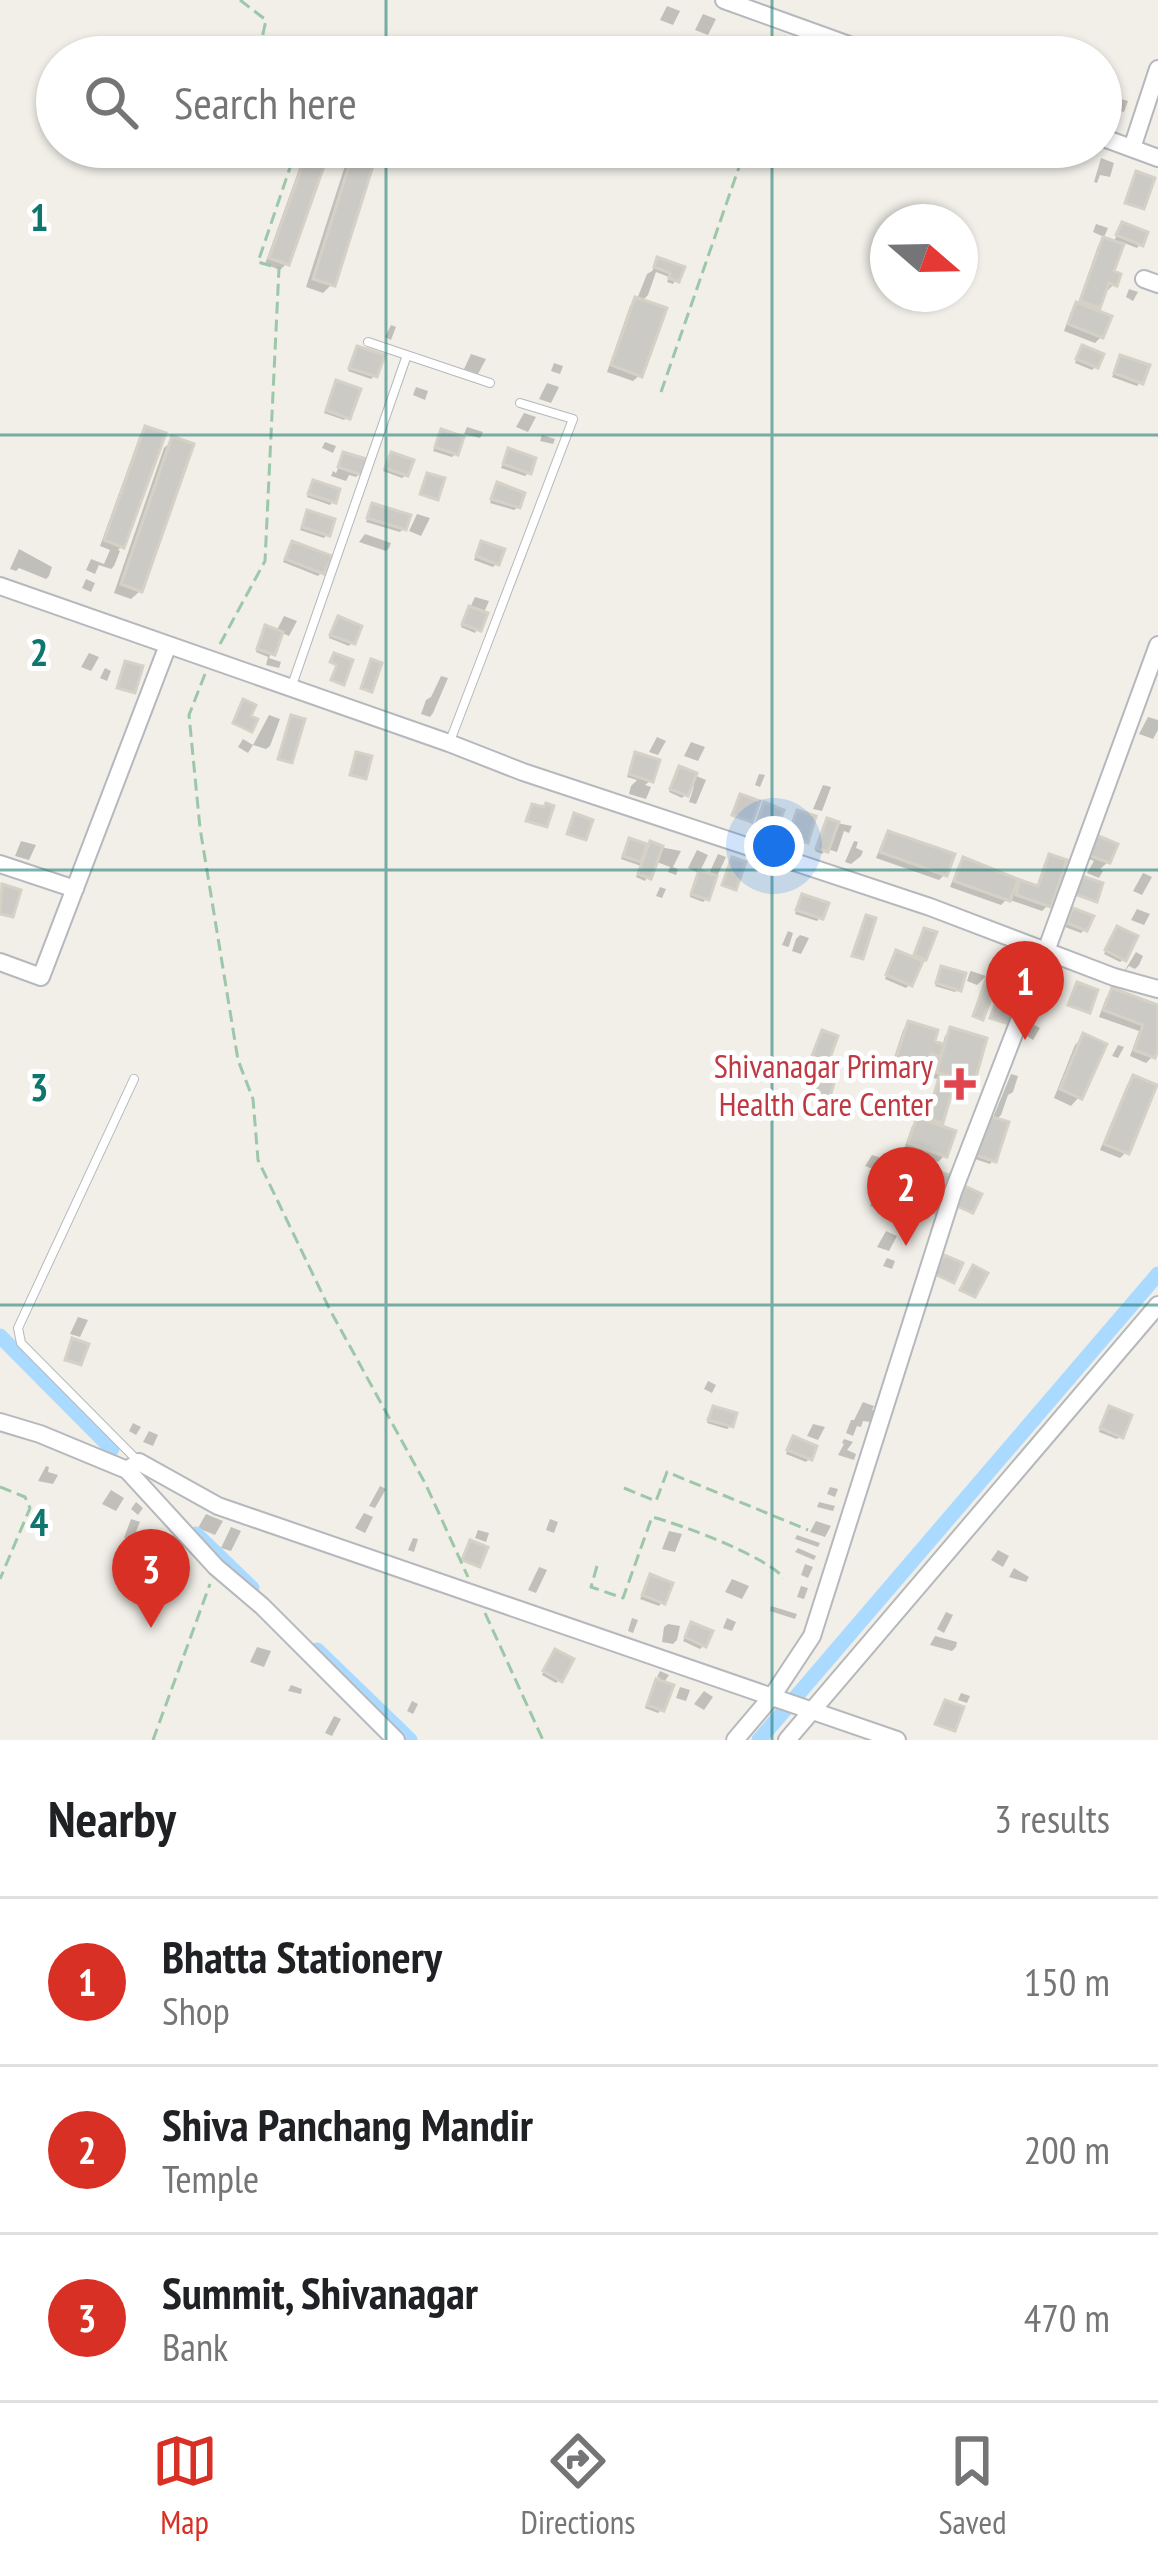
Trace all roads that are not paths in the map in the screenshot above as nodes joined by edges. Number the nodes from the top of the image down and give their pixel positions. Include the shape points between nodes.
1 (724, 0) edge
2 (824, 36) edge
3 (1158, 69) edge
4 (1122, 144) edge
5 (1132, 148) junction
6 (1158, 158) edge
7 (368, 342) dead end
8 (407, 355) junction
9 (490, 383) dead end
10 (520, 404) dead end
11 (0, 586) edge
12 (168, 645) junction
13 (1158, 645) edge
14 (291, 689) junction
15 (449, 743) junction
16 (0, 864) edge
17 (75, 889) junction
18 (1046, 951) junction
19 (0, 962) edge
20 (1158, 988) edge
21 (134, 1079) dead end
22 (1158, 1305) edge
23 (0, 1421) edge
24 (132, 1467) junction
25 (775, 1696) junction
26 (807, 1707) junction
27 (396, 1740) edge
28 (735, 1740) edge
29 (787, 1740) edge
30 (897, 1740) edge

1 - 2 street
3 - 5 street
4 - 5 street
5 - 6 street
7 - 8 lane
8 - 9 lane
8 - 14 lane
10 - 15 lane via 573,419
11 - 12 street
12 - 14 street
12 - 17 street
13 - 18 street
14 - 15 street
15 - 18 street
16 - 17 street
17 - 19 street via 41,977
18 - 20 street
18 - 25 street via 952,1192 812,1636
21 - 24 lane via 18,1328 21,1343
22 - 26 street
23 - 24 street
24 - 25 street via 218,1506
24 - 27 street via 216,1567
25 - 26 street
25 - 28 street
26 - 29 street
26 - 30 street

